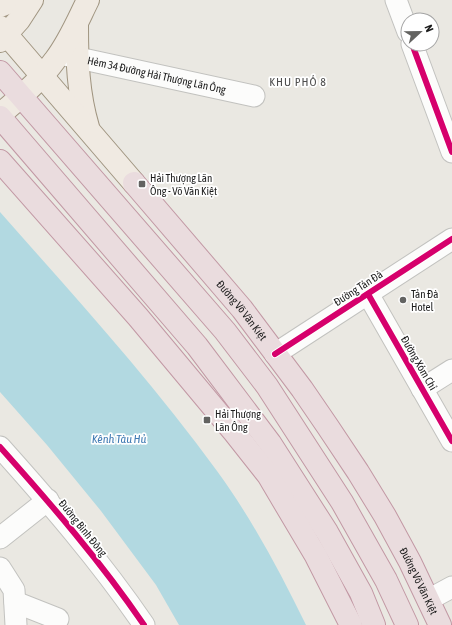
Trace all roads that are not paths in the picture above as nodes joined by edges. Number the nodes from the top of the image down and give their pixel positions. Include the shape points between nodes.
1 (16, 0) edge
2 (32, 0) edge
3 (88, 0) edge
4 (396, 0) edge
5 (0, 6) edge
6 (400, 12) edge
7 (2, 35) edge
8 (415, 52) edge
9 (68, 56) junction
10 (0, 72) edge
11 (42, 76) junction
12 (21, 96) junction
13 (254, 96) dead end
14 (0, 116) edge
15 (89, 132) junction
16 (452, 152) edge
17 (0, 161) edge
18 (134, 183) joint
19 (452, 239) edge
20 (368, 294) junction
21 (275, 354) junction
22 (452, 370) edge
23 (422, 389) junction
24 (452, 442) edge
25 (0, 447) edge
26 (48, 500) junction
27 (0, 538) edge
28 (0, 568) edge
29 (452, 587) edge
30 (428, 600) junction
31 (15, 602) junction
32 (58, 619) dead end
33 (16, 625) edge
34 (144, 625) edge
35 (350, 625) edge
36 (374, 625) edge
37 (406, 625) edge
38 (440, 625) edge

1 - 5 main road
2 - 7 main road via 19,20
3 - 9 main road via 77,22
4 - 6 street
7 - 11 main road, Đường Võ Văn Kiệt
8 - 16 street
9 - 11 main road
9 - 13 street, Hẻm 34 Đường Hải Thượng Lãn Ông
9 - 15 main road
10 - 12 highway
11 - 12 main road
11 - 15 main road, Đường Võ Văn Kiệt
12 - 14 main road
12 - 37 highway via 225,331 267,386 342,502 386,580
14 - 36 highway via 197,346 270,443 327,532 361,593
15 - 18 main road, Đường Võ Văn Kiệt
17 - 35 highway via 138,317 268,475 316,556
18 - 21 highway, Đường Võ Văn Kiệt via 242,309
19 - 20 street, Đường Tản Đà
20 - 21 street, Đường Tản Đà
20 - 23 street, Đường Xóm Chỉ
21 - 30 highway, Đường Võ Văn Kiệt via 358,472 389,523
22 - 23 street
23 - 24 street, Đường Xóm Chỉ
25 - 26 street, Đường Bình Đông
26 - 27 street
26 - 34 street, Đường Bình Đông via 122,592
28 - 31 street via 14,590
29 - 30 street
30 - 38 highway, Đường Võ Văn Kiệt
31 - 32 street
31 - 33 street

